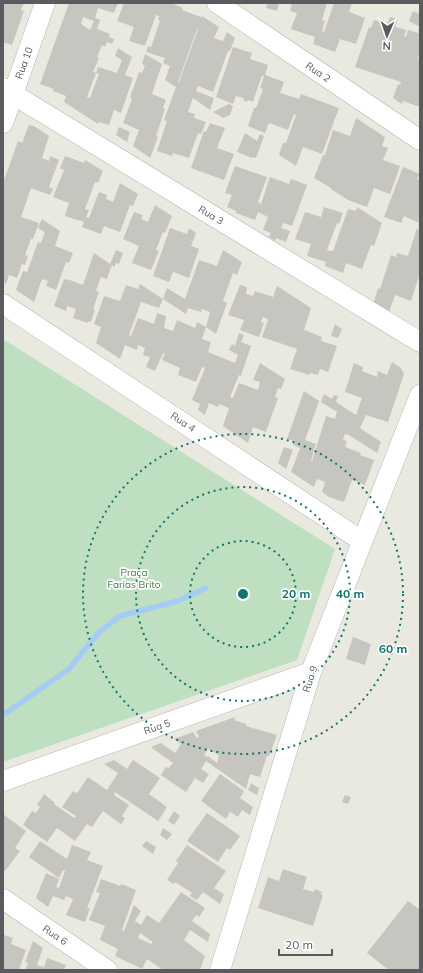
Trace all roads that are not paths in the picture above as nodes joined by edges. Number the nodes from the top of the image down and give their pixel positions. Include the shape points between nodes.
1 (45, 3) edge
2 (217, 3) edge
3 (8, 91) edge
4 (3, 123) edge
5 (420, 140) edge
6 (3, 304) edge
7 (420, 342) edge
8 (420, 395) edge
9 (362, 541) junction
10 (311, 672) junction
11 (3, 781) edge
12 (3, 899) edge
13 (107, 970) edge
14 (220, 970) edge

1 - 3 street, Rua 10
2 - 5 street, Rua 2
3 - 4 street, Rua 10
3 - 7 street, Rua 3
6 - 9 street, Rua 4
8 - 9 street, Rua 9
9 - 10 street, Rua 9
10 - 11 street, Rua 5
10 - 14 street, Rua 9
12 - 13 street, Rua 6

